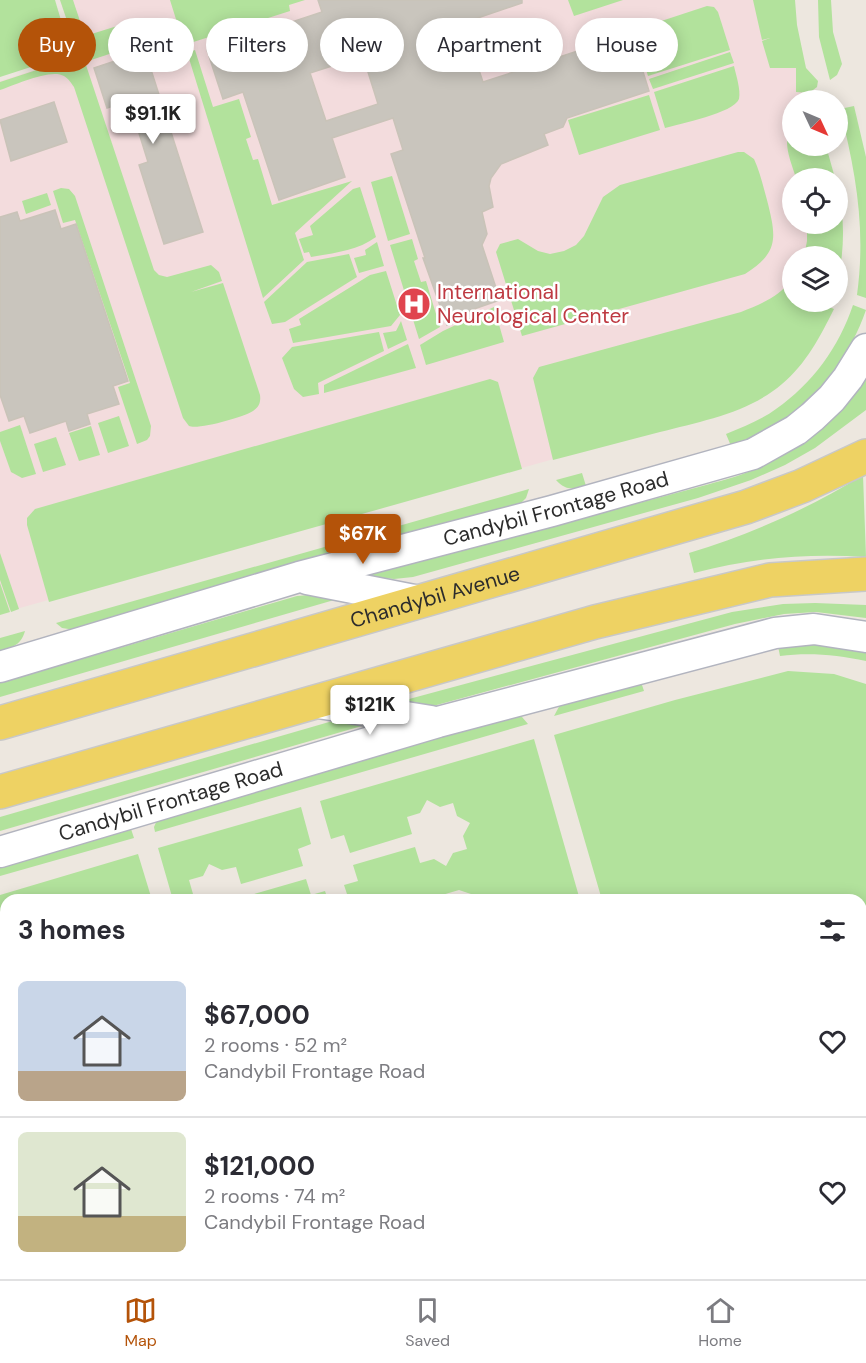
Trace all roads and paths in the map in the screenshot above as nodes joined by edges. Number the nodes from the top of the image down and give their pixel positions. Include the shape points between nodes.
1 (866, 349) edge
2 (866, 456) edge
3 (866, 574) edge
4 (299, 577) junction
5 (419, 601) junction
6 (866, 637) edge
7 (0, 667) edge
8 (309, 702) junction
9 (438, 722) junction
10 (0, 723) edge
11 (0, 792) edge
12 (0, 852) edge

1 - 4 street, Candybil Frontage Road via 848,378 812,417 753,454
2 - 5 main road, Chandybil Avenue via 746,507
3 - 8 main road via 795,577 742,585
4 - 5 street
4 - 7 street, Candybil Frontage Road
5 - 10 main road, Chandybil Avenue
6 - 9 street, Candybil Frontage Road via 814,629 775,633
8 - 9 street
8 - 11 main road
9 - 12 street, Candybil Frontage Road

